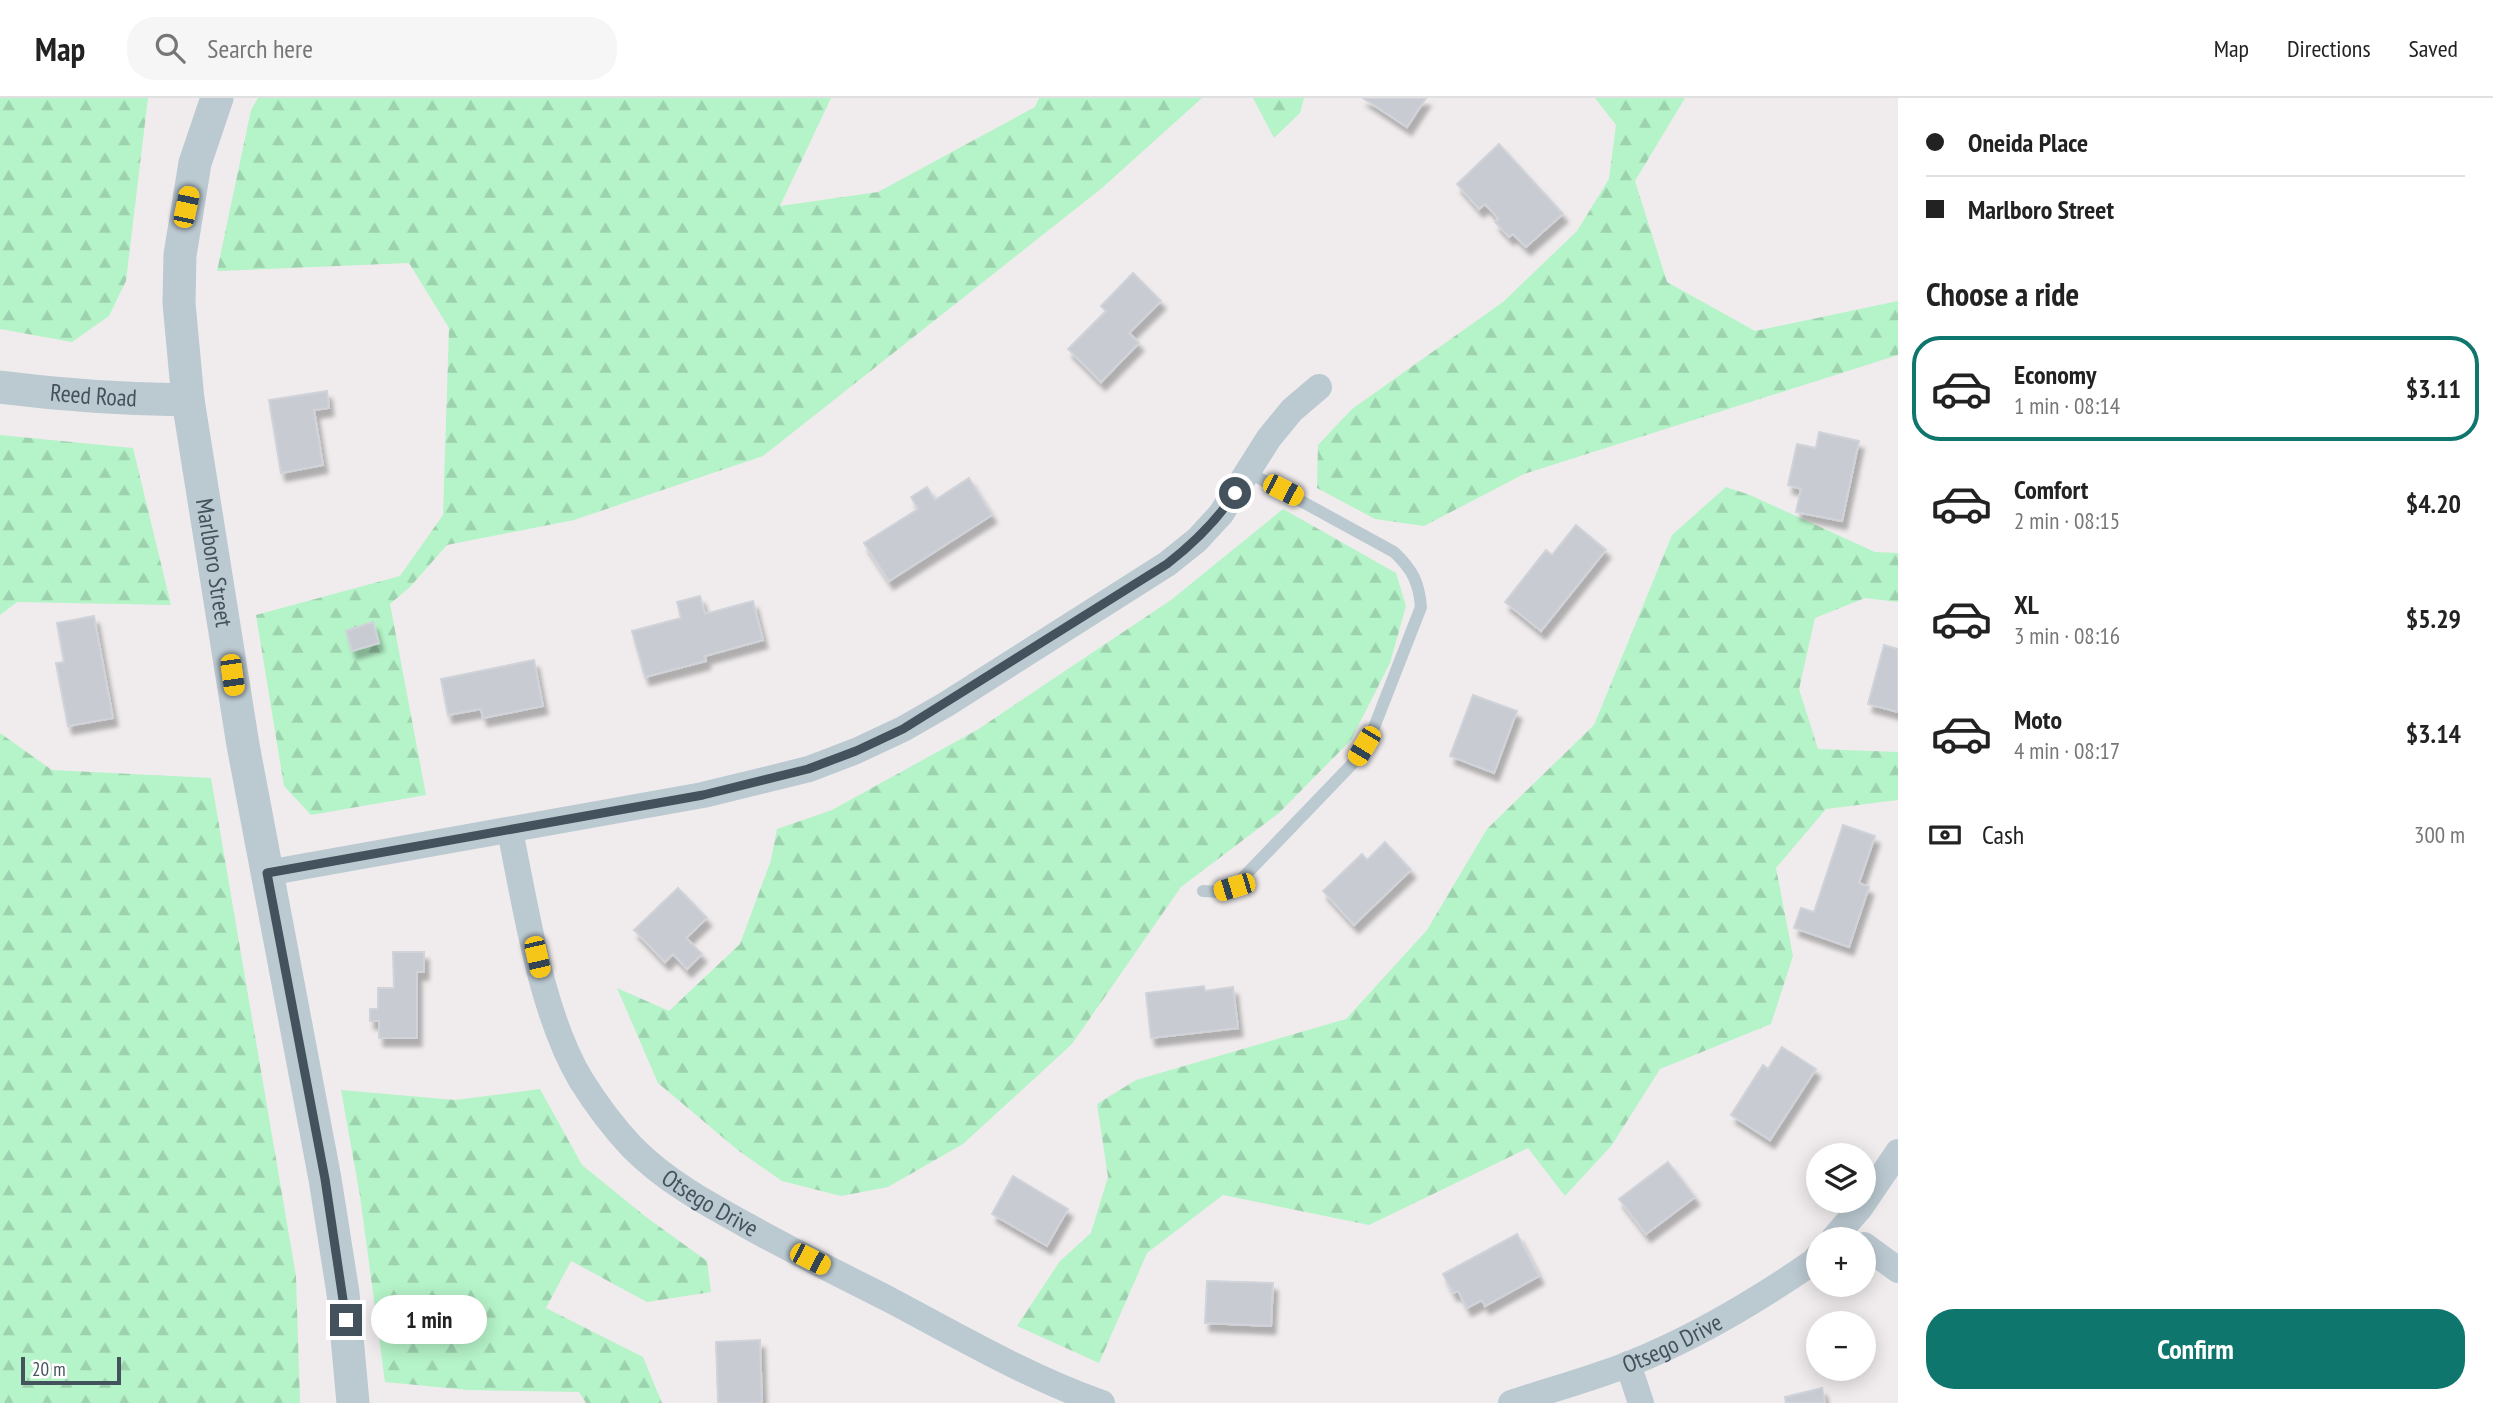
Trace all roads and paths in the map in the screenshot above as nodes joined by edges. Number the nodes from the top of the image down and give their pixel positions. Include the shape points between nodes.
1 (217, 98) edge
2 (0, 387) edge
3 (1319, 387) dead end
4 (188, 400) junction
5 (1248, 472) junction
6 (510, 831) junction
7 (267, 873) junction
8 (1203, 891) dead end
9 (1898, 1152) edge
10 (1848, 1227) edge
11 (1876, 1254) edge
12 (1806, 1267) edge
13 (1898, 1270) edge
14 (1628, 1364) junction
15 (353, 1403) edge
16 (1102, 1403) edge
17 (1511, 1403) edge
18 (1642, 1403) edge

1 - 4 street, Marlboro Street via 195,163 180,255 178,303
2 - 4 street, Reed Road via 104,398
3 - 5 street via 1292,410
4 - 7 street, Marlboro Street
5 - 6 street via 1221,514 1167,564 903,729 808,769 757,783
5 - 8 lane via 1394,552 1410,567 1420,587 1421,607 1373,730 1355,761 1234,887
6 - 7 street
6 - 16 street, Otsego Drive via 542,978 561,1035 579,1077 633,1149 672,1181 765,1236 1019,1368
7 - 15 street, Marlboro Street via 325,1179 343,1293
9 - 10 street
11 - 13 street
12 - 14 street, Otsego Drive via 1757,1301
14 - 17 street, Otsego Drive
14 - 18 street

